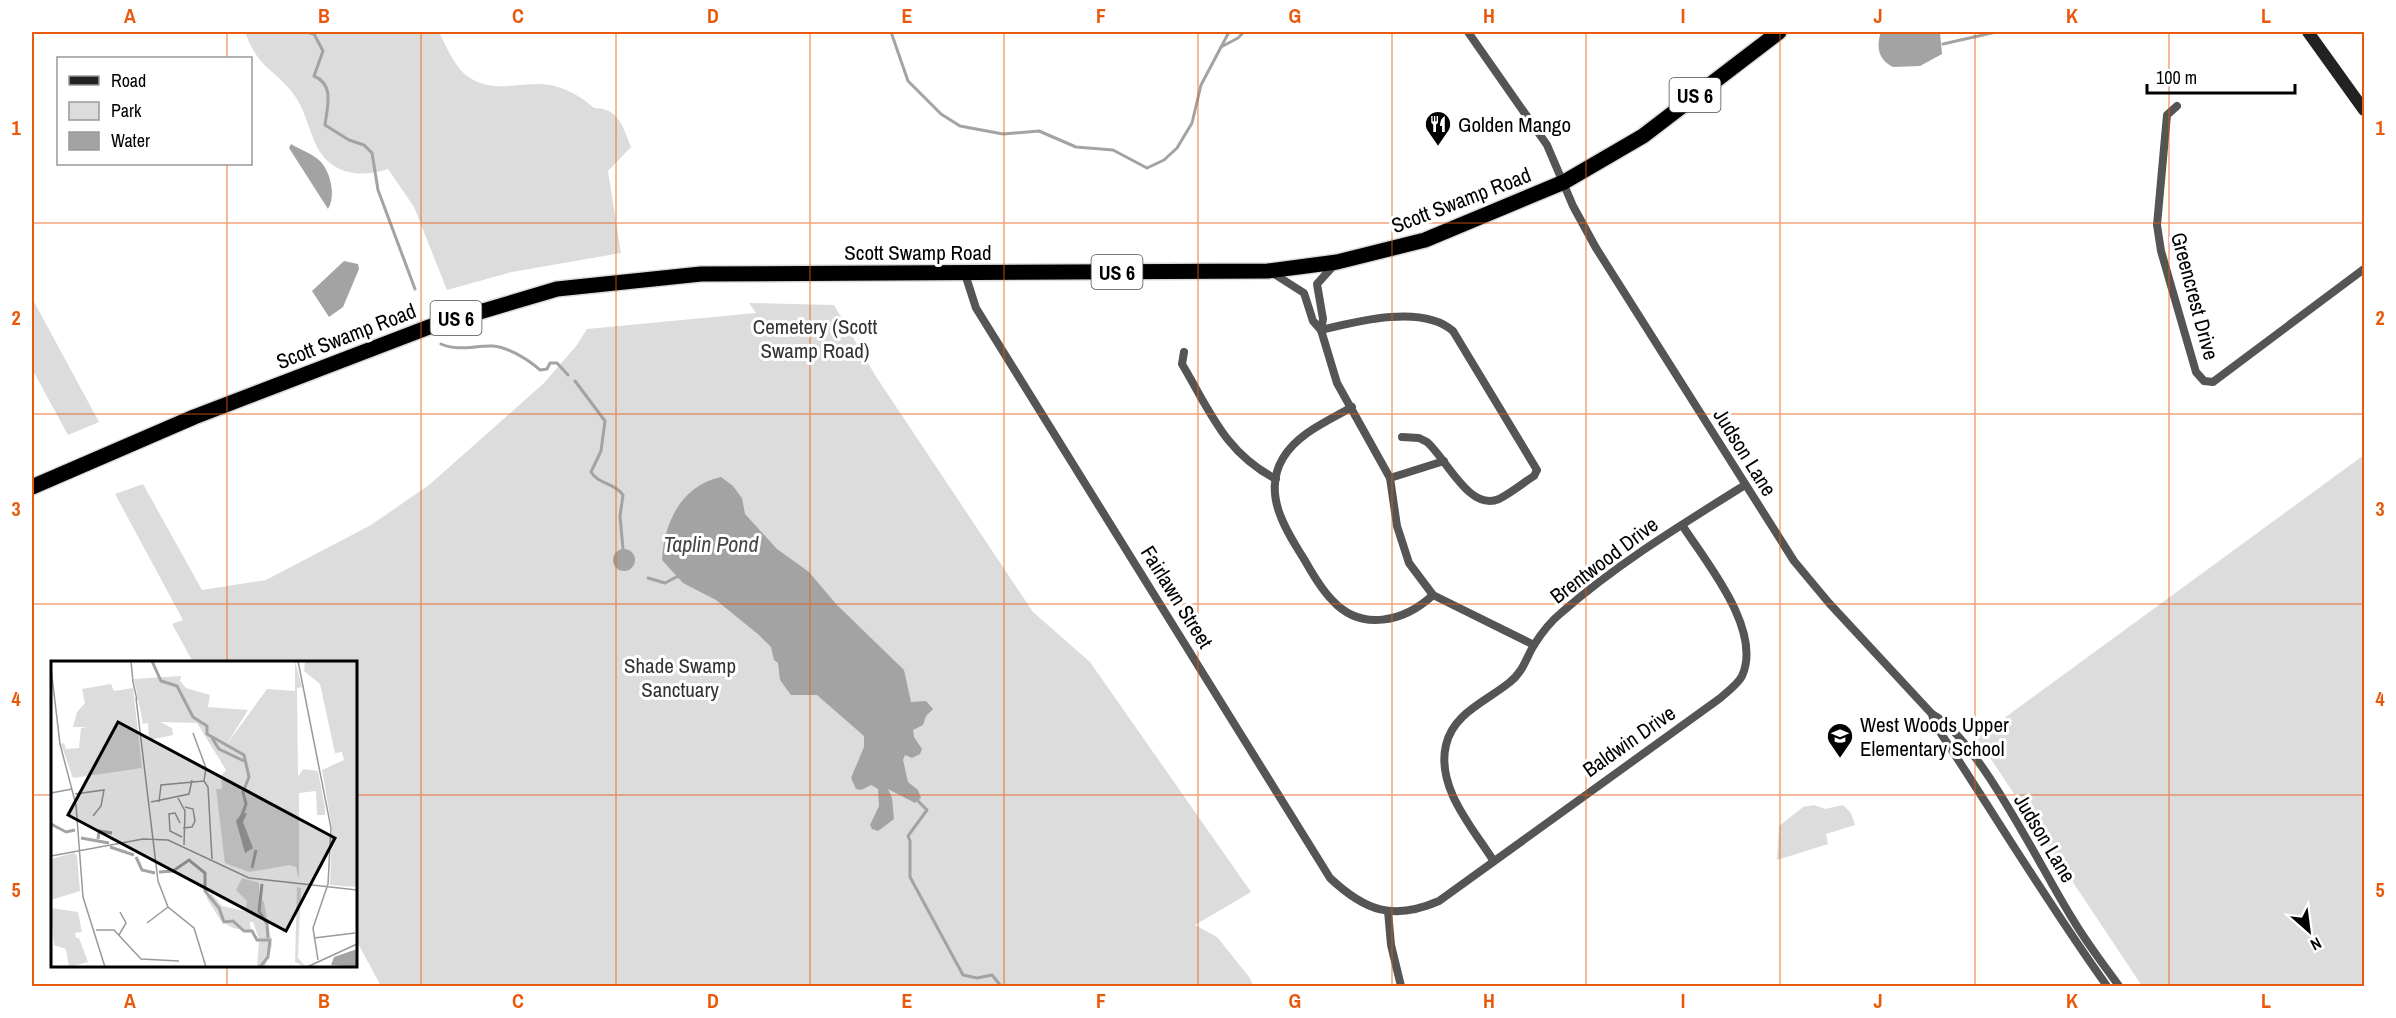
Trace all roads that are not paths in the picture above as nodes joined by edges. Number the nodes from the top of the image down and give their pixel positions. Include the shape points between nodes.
1 (1468, 32) edge
2 (1779, 32) edge
3 (2308, 32) edge
4 (2177, 106) dead end
5 (2364, 110) edge
6 (1564, 182) junction
7 (1337, 262) junction
8 (2364, 269) edge
9 (1268, 271) junction
10 (965, 274) junction
11 (1321, 330) junction
12 (1184, 352) dead end
13 (1352, 407) junction
14 (1402, 437) dead end
15 (1444, 461) junction
16 (1276, 478) junction
17 (1390, 478) junction
18 (1745, 485) junction
19 (32, 487) edge
20 (1682, 525) junction
21 (1432, 596) junction
22 (1534, 645) junction
23 (1932, 714) junction
24 (1493, 860) junction
25 (1388, 911) junction
26 (1401, 987) edge
27 (2107, 987) edge
28 (2119, 987) edge

1 - 6 street, Judson Lane via 1547,145
2 - 6 highway, Scott Swamp Road / US 6 via 1643,136
3 - 5 main road
4 - 8 street, Greencrest Drive via 2167,115 2157,225 2196,372 2204,381 2213,382
6 - 7 highway, Scott Swamp Road / US 6 via 1425,240
6 - 18 street, Judson Lane via 1596,248
7 - 9 highway, Scott Swamp Road / US 6
7 - 11 street via 1317,285
9 - 10 highway, Scott Swamp Road / US 6
9 - 11 street via 1304,293 1313,321
10 - 19 highway, Scott Swamp Road / US 6 via 700,274 557,289 367,350 194,417
10 - 25 street, Fairlawn Street via 976,308 1330,878 1353,900
11 - 13 street via 1337,383
11 - 15 street via 1365,320 1417,317 1437,319 1454,331 1537,470 1499,499 1485,501 1471,495
12 - 16 street via 1182,364 1227,441 1246,461
13 - 16 street via 1297,441 1282,459
13 - 17 street
14 - 15 street via 1427,442
15 - 17 street
16 - 21 street via 1276,505 1284,527 1324,592 1343,610 1369,620 1395,619 1420,607
17 - 21 street via 1409,563
18 - 20 street, Brentwood Drive
18 - 23 street, Judson Lane via 1809,580
20 - 22 street, Brentwood Drive via 1559,614
20 - 24 street, Baldwin Drive via 1738,612 1747,643 1742,676 1719,699
21 - 22 street
22 - 24 street, Brentwood Drive via 1520,672 1463,716 1446,744 1444,761 1450,790
23 - 27 street, Judson Lane via 1934,723 2064,927
23 - 28 street, Judson Lane via 1954,732 1983,770 2072,918
24 - 25 street, Baldwin Drive via 1438,901 1415,912
25 - 26 street

